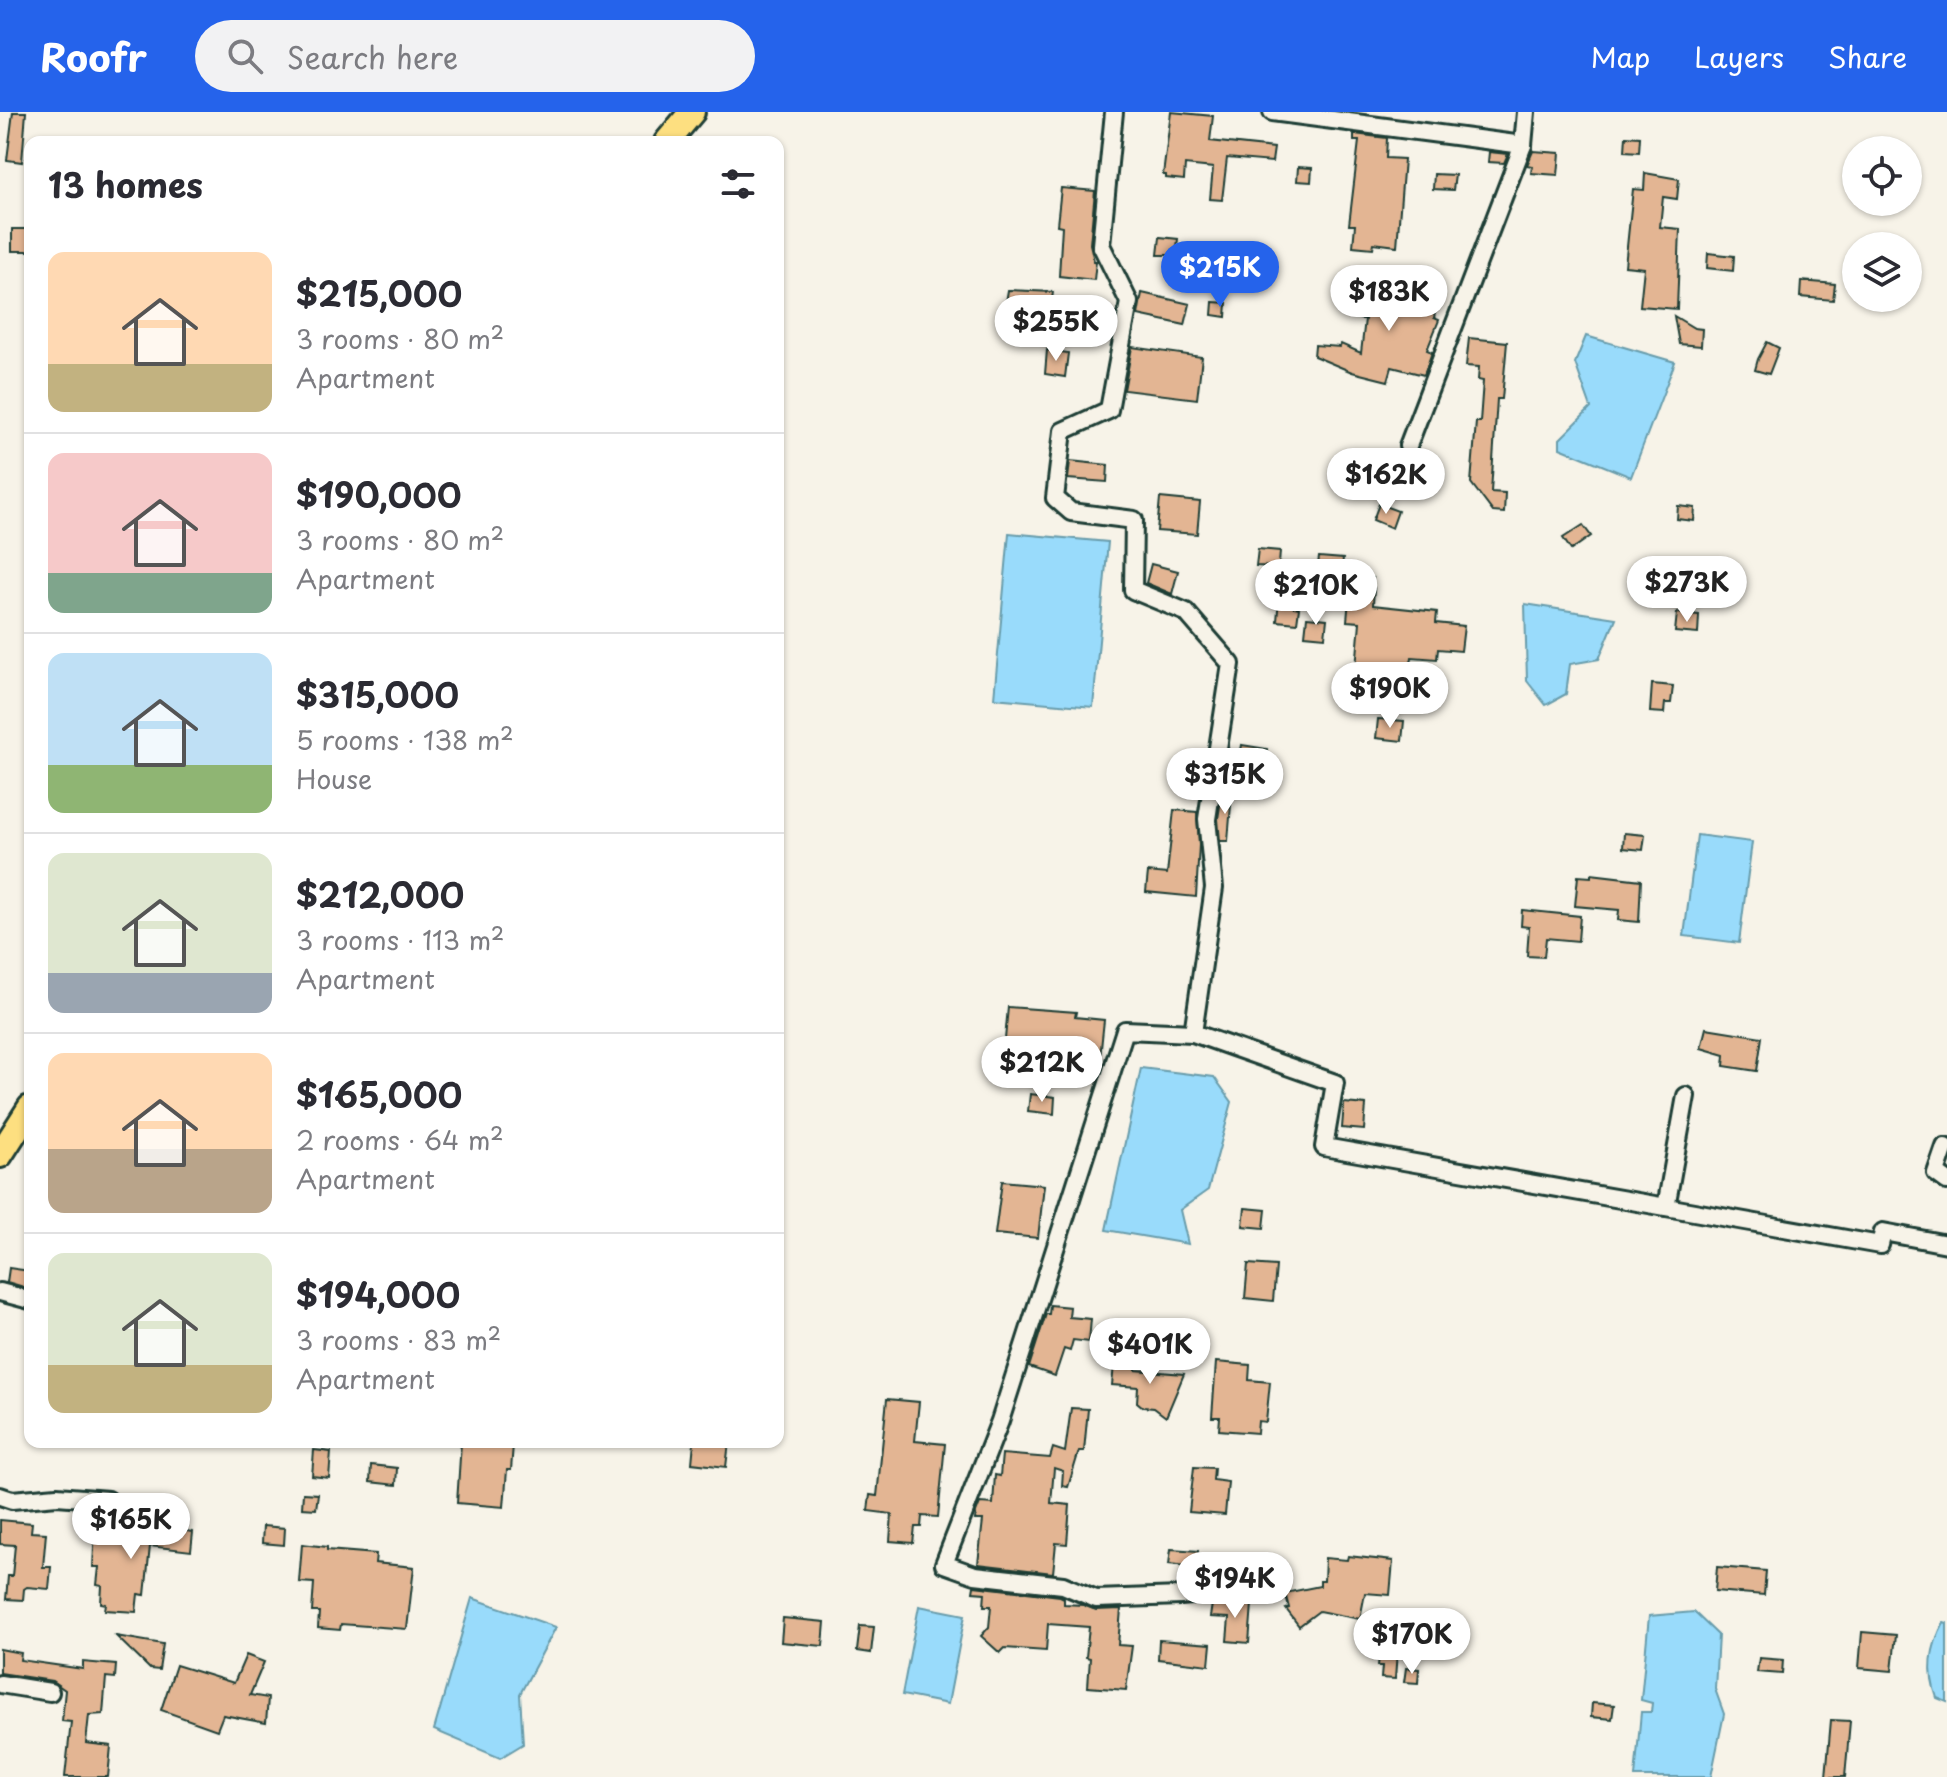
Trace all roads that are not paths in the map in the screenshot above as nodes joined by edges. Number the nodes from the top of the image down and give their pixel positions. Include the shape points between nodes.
1 (692, 112) edge
2 (1114, 112) edge
3 (1272, 112) edge
4 (1526, 112) edge
5 (672, 136) edge
6 (1523, 145) junction
7 (1408, 446) dead end
8 (1193, 1033) junction
9 (1686, 1096) dead end
10 (24, 1117) edge
11 (1945, 1147) edge
12 (0, 1155) edge
13 (1947, 1181) edge
14 (1666, 1207) junction
15 (1947, 1244) edge
16 (0, 1292) edge
17 (24, 1298) edge
18 (0, 1496) edge
19 (108, 1500) dead end
20 (1240, 1590) dead end
21 (0, 1684) edge
22 (50, 1692) dead end

1 - 5 main road
2 - 8 street via 1101,245 1129,302 1109,410 1063,431 1055,498 1071,512 1134,520 1133,590 1186,612 1231,664 1207,819 1214,888
3 - 6 street
4 - 6 street
6 - 7 street
8 - 14 street via 1335,1083 1324,1147
8 - 20 street via 1125,1030 1000,1421 944,1564 975,1575 1063,1585 1096,1599
9 - 14 street
10 - 12 main road
11 - 13 street via 1936,1173
14 - 15 street via 1880,1245 1883,1232
16 - 17 street
18 - 19 street
21 - 22 street

